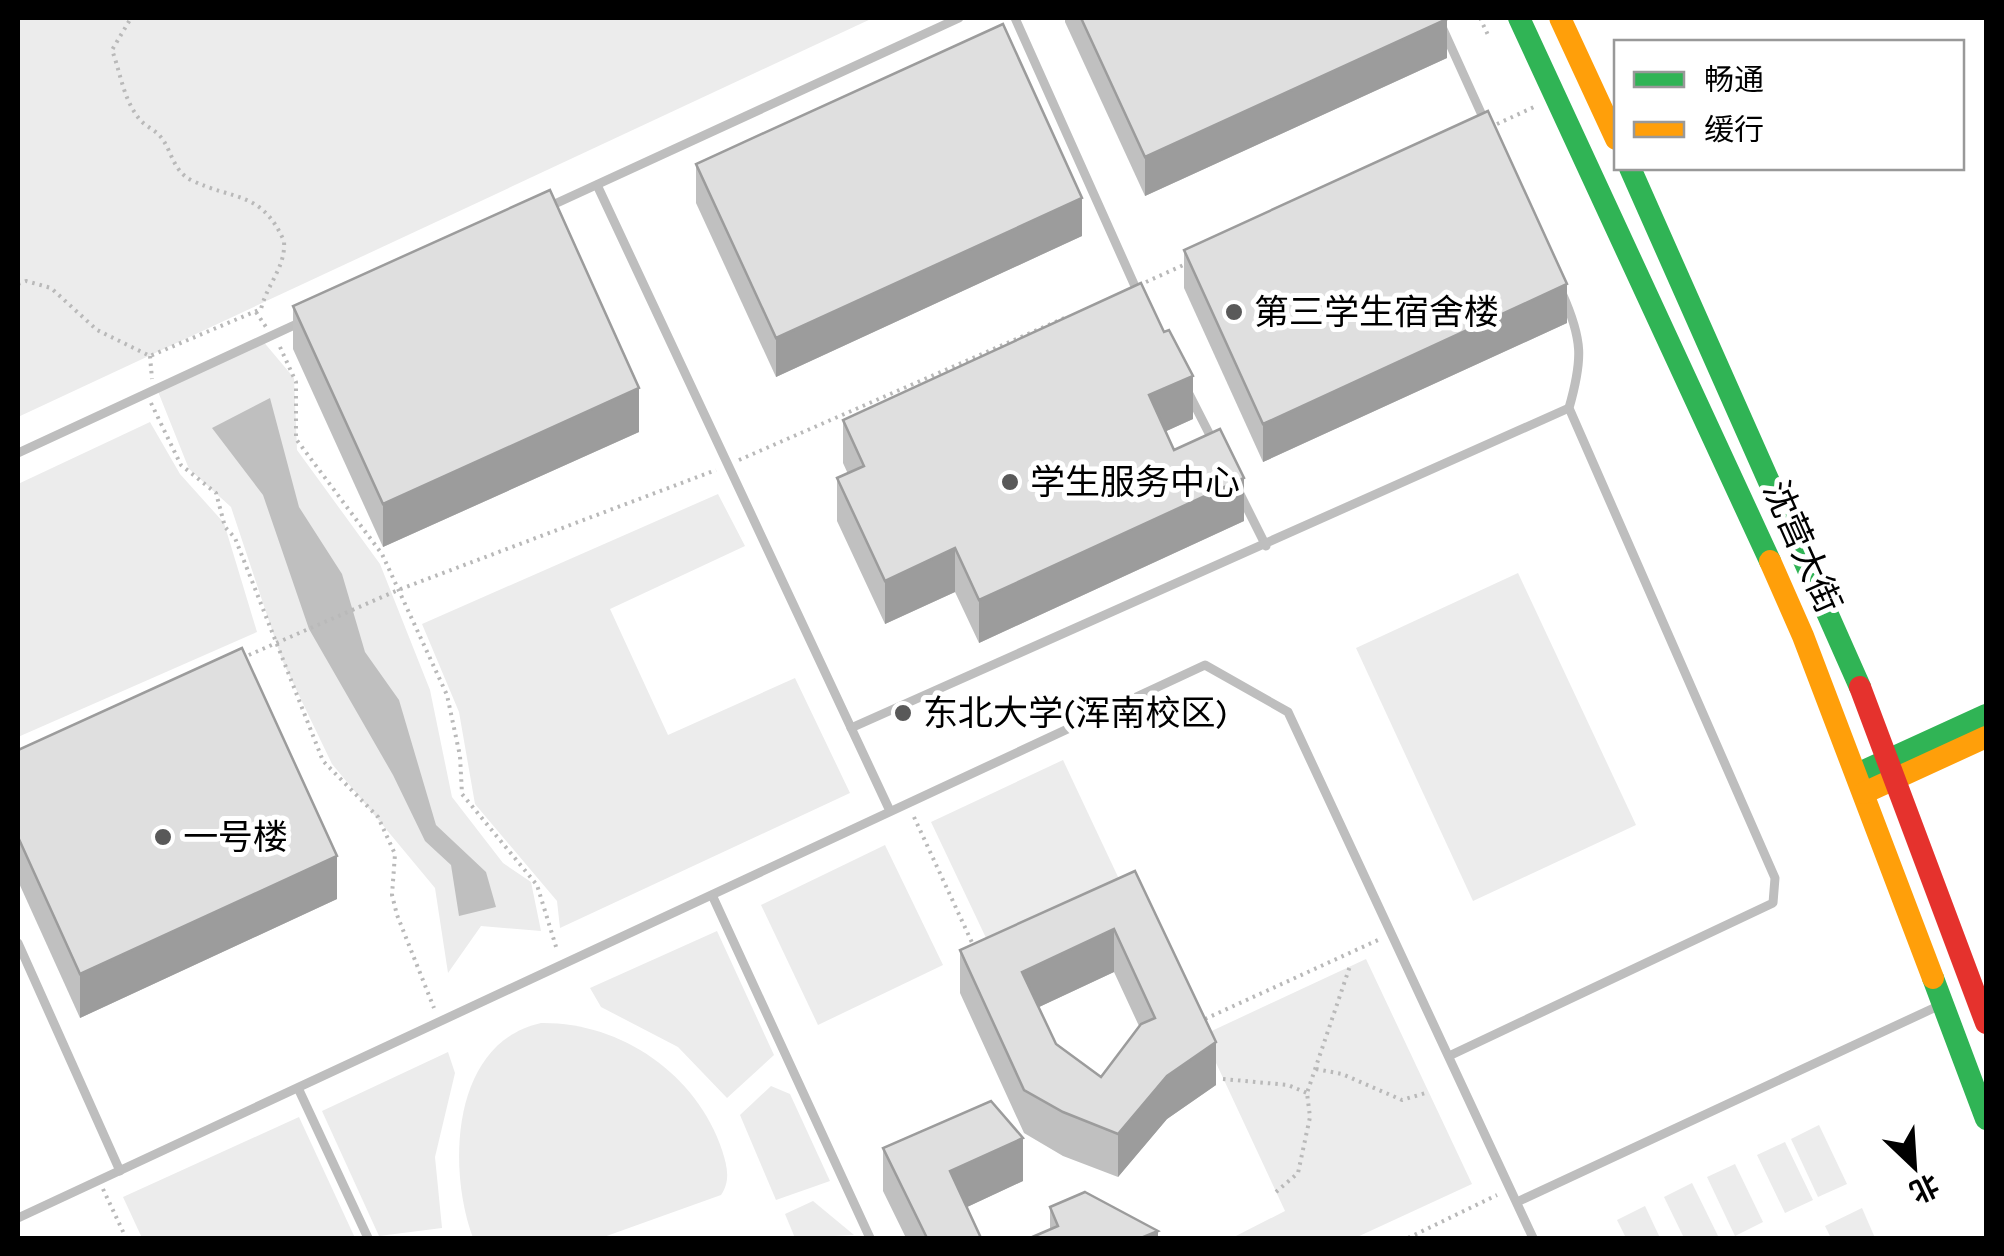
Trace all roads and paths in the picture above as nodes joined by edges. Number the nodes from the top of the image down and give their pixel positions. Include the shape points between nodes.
1 (130, 18) edge
2 (958, 18) edge
3 (1014, 18) edge
4 (1438, 18) edge
5 (1480, 18) edge
6 (1519, 18) edge
7 (1560, 18) edge
8 (1489, 37) dead end
9 (1556, 97) junction
10 (1488, 128) joint
11 (1614, 135) edge
12 (1631, 170) edge
13 (597, 185) junction
14 (542, 210) edge
15 (1188, 263) edge
16 (1557, 281) edge
17 (18, 284) edge
18 (1135, 287) junction
19 (1144, 304) edge
20 (1082, 310) edge
21 (256, 312) junction
22 (307, 319) edge
23 (271, 336) junction
24 (150, 356) junction
25 (1179, 374) edge
26 (152, 391) junction
27 (1569, 408) junction
28 (18, 453) edge
29 (1223, 460) edge
30 (728, 465) junction
31 (1232, 477) edge
32 (1266, 546) junction
33 (398, 590) junction
34 (276, 643) junction
35 (242, 658) edge
36 (1986, 715) edge
37 (851, 728) junction
38 (1986, 737) edge
39 (1892, 768) junction
40 (1860, 783) junction
41 (908, 803) junction
42 (890, 812) junction
43 (712, 894) junction
44 (1391, 934) junction
45 (18, 944) edge
46 (976, 950) edge
47 (562, 964) junction
48 (1350, 966) dead end
49 (1944, 1005) junction
50 (440, 1022) junction
51 (1986, 1023) edge
52 (1193, 1024) edge
53 (1448, 1056) junction
54 (1316, 1069) junction
55 (1223, 1079) dead end
56 (298, 1088) junction
57 (1428, 1092) dead end
58 (1308, 1093) junction
59 (1986, 1119) edge
60 (120, 1170) junction
61 (99, 1180) junction
62 (1510, 1189) junction
63 (1276, 1192) dead end
64 (1516, 1202) junction
65 (18, 1218) edge
66 (126, 1238) edge
67 (368, 1238) edge
68 (870, 1238) edge
69 (1408, 1238) edge
70 (1534, 1238) edge

1 - 21 path via 112,50 139,119 160,136 179,171 263,207 284,240 280,266
2 - 13 lane
3 - 18 lane
4 - 10 lane
5 - 8 path
6 - 9 main road, 沈营大街
7 - 11 main road
9 - 10 path
9 - 40 main road, 沈营大街 via 1803,636
12 - 39 main road, 沈营大街 via 1810,564
13 - 14 lane
13 - 30 lane
15 - 18 path
16 - 27 lane via 1580,332 1580,370
17 - 24 path via 52,288 97,330
18 - 19 lane
20 - 30 path
21 - 23 path
21 - 24 path
22 - 23 lane
23 - 26 lane
23 - 33 path via 296,382 296,439 382,554
24 - 26 path
25 - 29 lane
26 - 28 lane
26 - 34 path via 150,410 173,453 186,472 216,493
27 - 32 lane
27 - 53 lane via 1775,878 1773,903
30 - 33 path
30 - 37 lane
31 - 32 lane
32 - 37 lane
33 - 34 path
33 - 47 path via 448,696 462,794 537,885
34 - 35 path
34 - 50 path via 323,762 378,817 395,854 396,915
36 - 39 main road
37 - 42 lane
38 - 39 main road
39 - 40 main road
39 - 51 main road, 沈营大街
40 - 49 main road, 沈营大街
41 - 42 lane
41 - 44 lane via 1205,664 1288,712
41 - 46 path
42 - 43 lane
43 - 47 lane
43 - 68 lane
44 - 52 path
44 - 53 lane
45 - 60 lane
47 - 50 lane
48 - 54 path
49 - 59 main road, 沈营大街
49 - 64 lane
50 - 56 lane
53 - 62 lane
54 - 57 path via 1402,1100
54 - 58 path
55 - 58 path
56 - 60 lane
56 - 67 lane
58 - 63 path via 1298,1173
60 - 61 lane
61 - 65 lane
61 - 66 path
62 - 64 lane
62 - 69 path
64 - 70 lane

